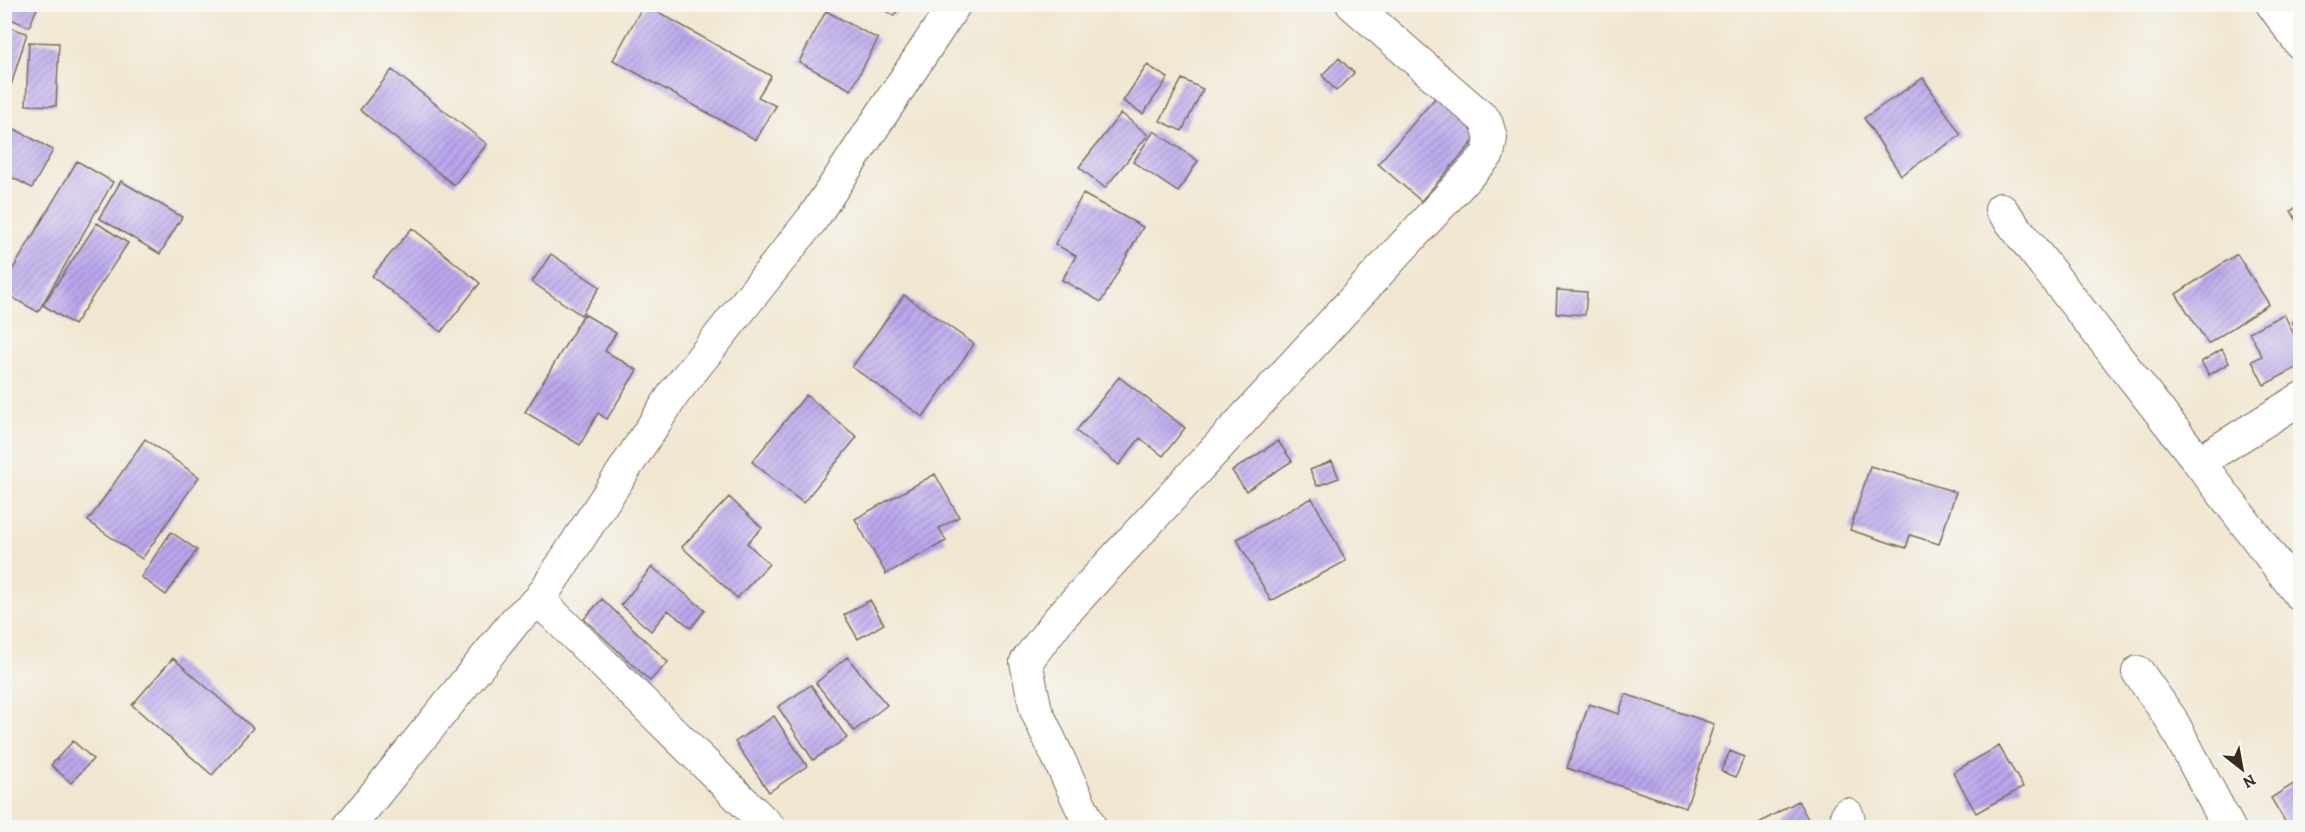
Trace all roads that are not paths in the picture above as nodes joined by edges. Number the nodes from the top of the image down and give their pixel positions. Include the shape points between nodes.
1 (955, 4) edge
2 (1352, 4) edge
3 (2272, 4) edge
4 (2301, 43) edge
5 (2001, 209) dead end
6 (2301, 399) edge
7 (2199, 462) junction
8 (2301, 595) edge
9 (538, 600) junction
10 (2138, 672) dead end
11 (348, 828) edge
12 (770, 828) edge
13 (1090, 828) edge
14 (2229, 828) edge

1 - 9 street via 813,218 675,392
2 - 13 street via 1486,121 1491,138 1488,154 1058,620 1026,662 1036,710
3 - 4 street
5 - 7 street
6 - 7 street
7 - 8 street
9 - 11 street via 516,620
9 - 12 street
10 - 14 street via 2171,719

